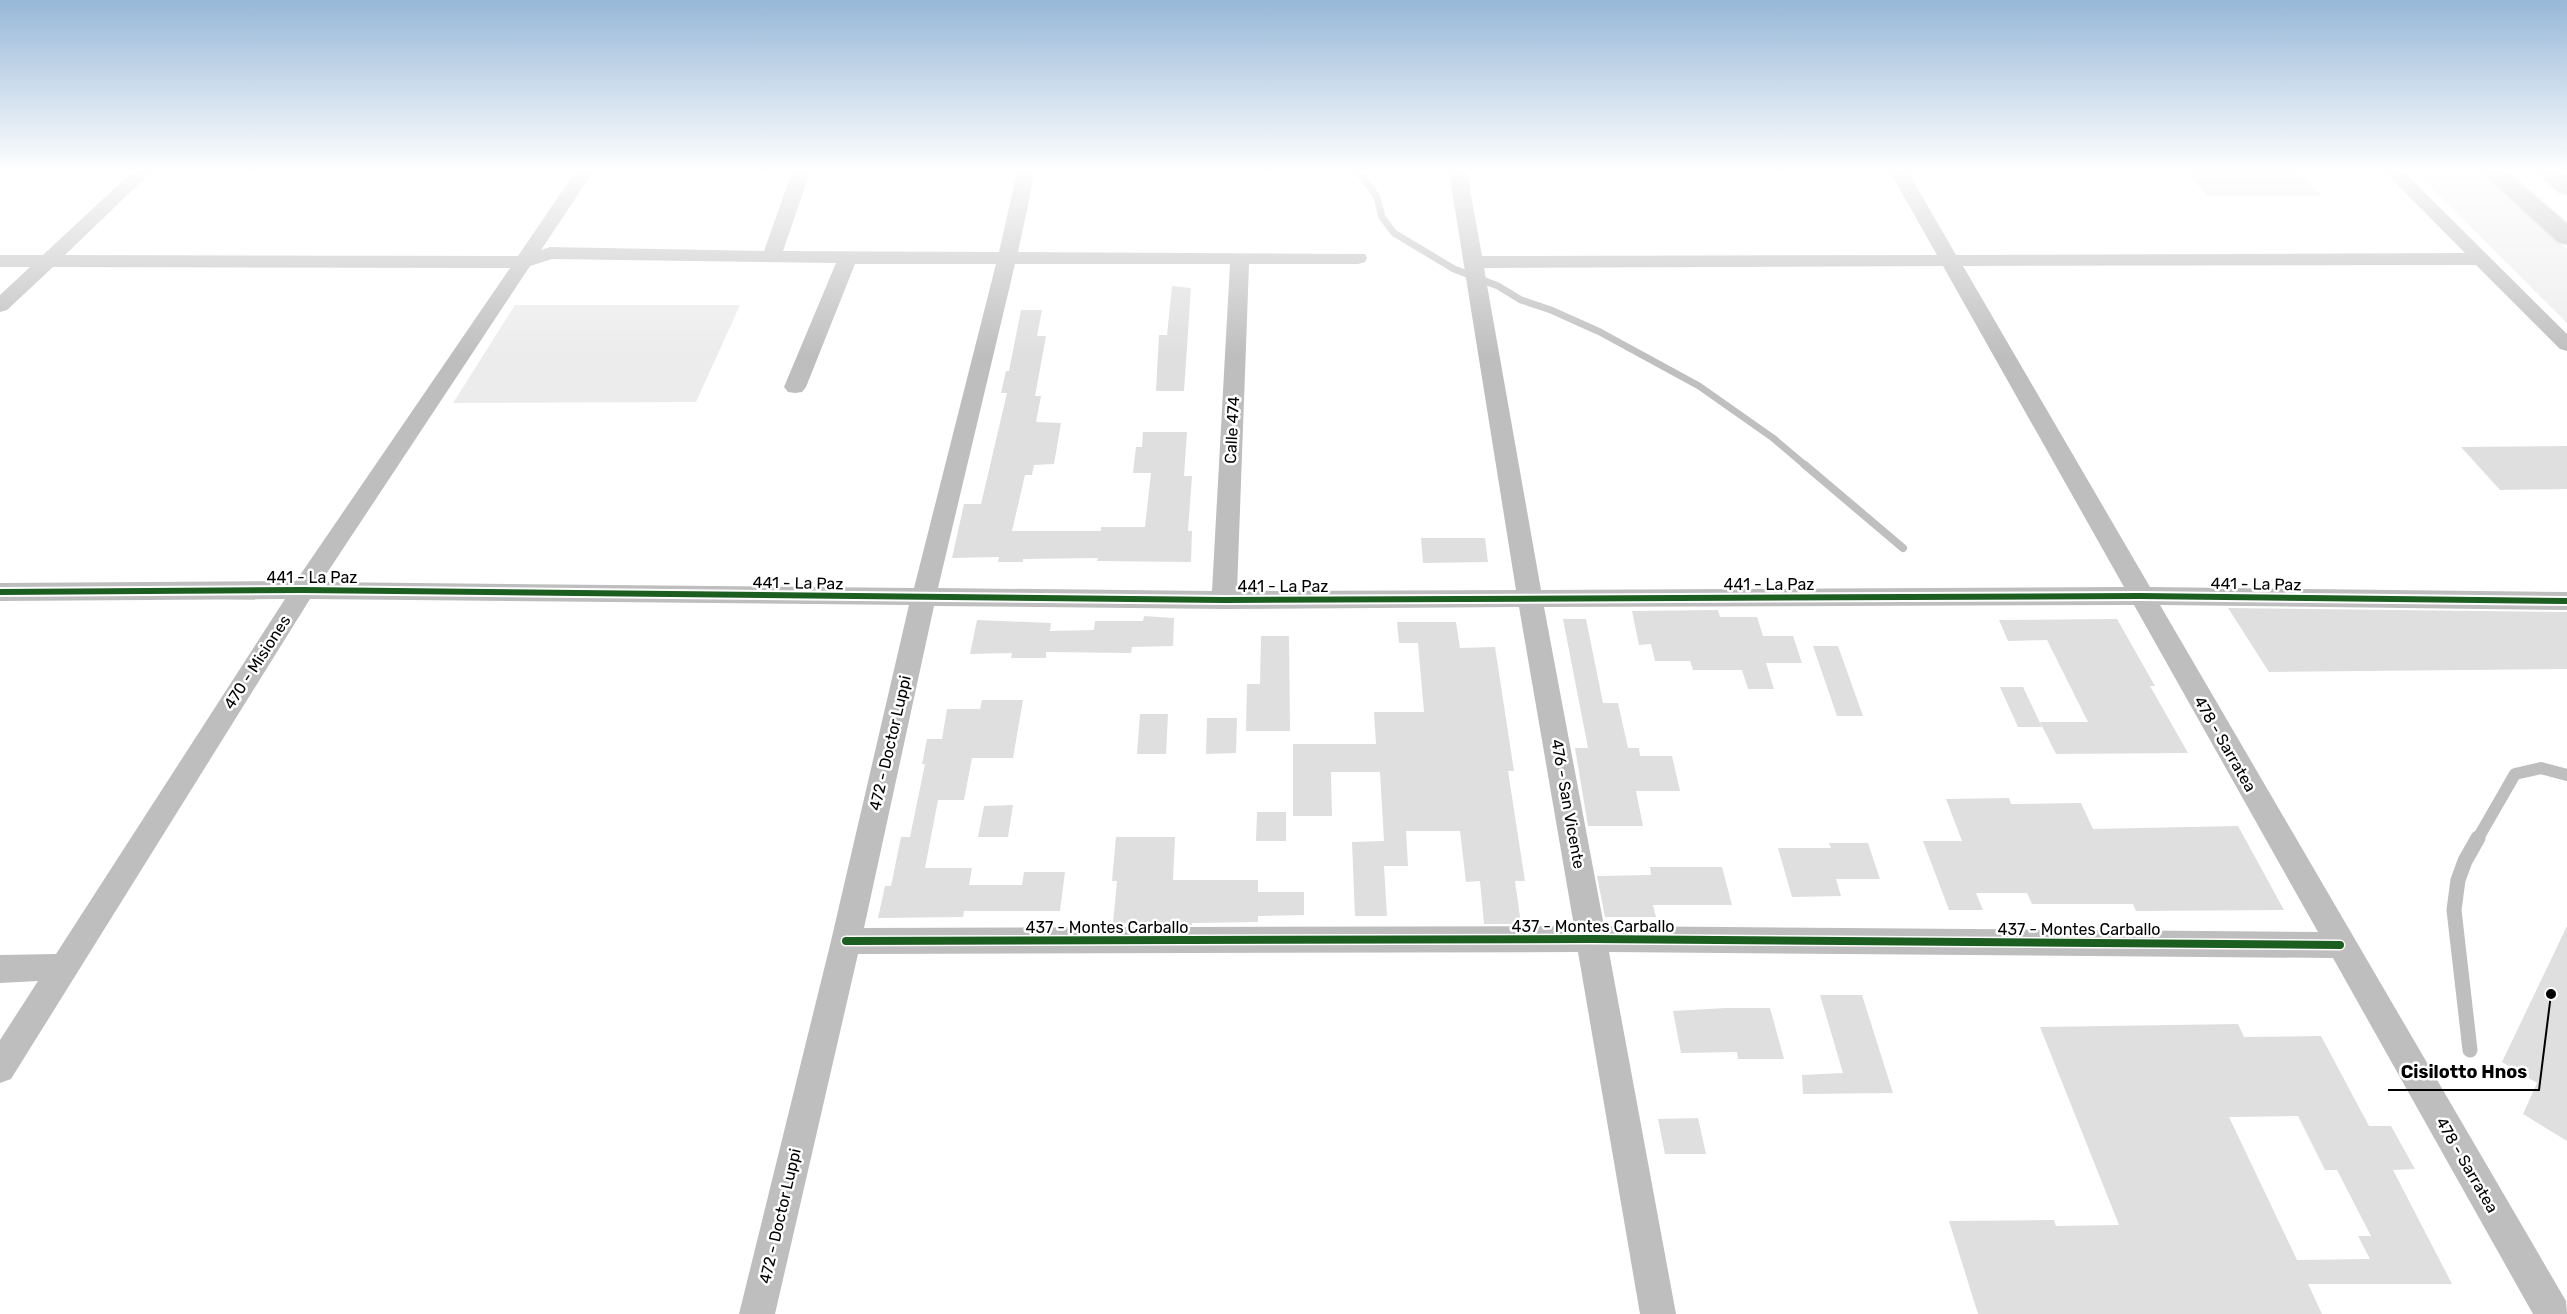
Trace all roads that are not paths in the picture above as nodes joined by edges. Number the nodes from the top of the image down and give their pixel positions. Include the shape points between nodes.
1 (77, 233) edge
2 (544, 233) edge
3 (780, 233) edge
4 (1013, 233) edge
5 (1469, 233) edge
6 (1932, 233) edge
7 (2455, 233) edge
8 (772, 256) junction
9 (848, 258) junction
10 (1358, 258) dead end
11 (1007, 259) junction
12 (1240, 259) junction
13 (2481, 259) junction
14 (1947, 260) junction
15 (0, 261) edge
16 (47, 261) junction
17 (525, 262) junction
18 (1474, 264) junction
19 (0, 306) edge
20 (2567, 345) edge
21 (795, 387) dead end
22 (303, 590) junction
23 (0, 592) edge
24 (2140, 596) junction
25 (1530, 598) junction
26 (923, 599) junction
27 (1224, 600) junction
28 (2567, 601) edge
29 (2567, 774) edge
30 (1593, 939) junction
31 (846, 941) junction
32 (2340, 945) junction
33 (62, 967) junction
34 (0, 969) edge
35 (2470, 1050) dead end
36 (0, 1068) edge
37 (757, 1314) edge
38 (1658, 1314) edge
39 (2553, 1314) edge

1 - 16 street
2 - 17 street, 470 - Misiones
3 - 8 street
4 - 11 street, 472 - Doctor Luppi
5 - 18 street
6 - 14 street, 478 - Sarratea
7 - 13 street
8 - 9 street
8 - 17 street via 550,253
9 - 11 street
9 - 21 street
10 - 12 street
11 - 12 street
11 - 26 street, 472 - Doctor Luppi
12 - 27 street, Calle 474
13 - 14 street
13 - 20 street
14 - 18 street
14 - 24 street, 478 - Sarratea
15 - 16 street
16 - 17 street
16 - 19 street
17 - 22 street, 470 - Misiones
18 - 25 street, 476 - San Vicente
22 - 23 street, 441 - La Paz
22 - 26 street, 441 - La Paz
22 - 33 street, 470 - Misiones
24 - 25 street, 441 - La Paz
24 - 28 street, 441 - La Paz
24 - 32 street, 478 - Sarratea
25 - 27 street, 441 - La Paz
25 - 30 street, 476 - San Vicente
26 - 27 street, 441 - La Paz
26 - 31 street, 472 - Doctor Luppi
29 - 35 lane via 2530,767 2515,774 2458,880 2454,910
30 - 31 street, 437 - Montes Carballo
30 - 32 street, 437 - Montes Carballo
30 - 38 street, 476 - San Vicente
31 - 37 street, 472 - Doctor Luppi
32 - 39 street, 478 - Sarratea
33 - 34 street
33 - 36 street, 470 - Misiones

